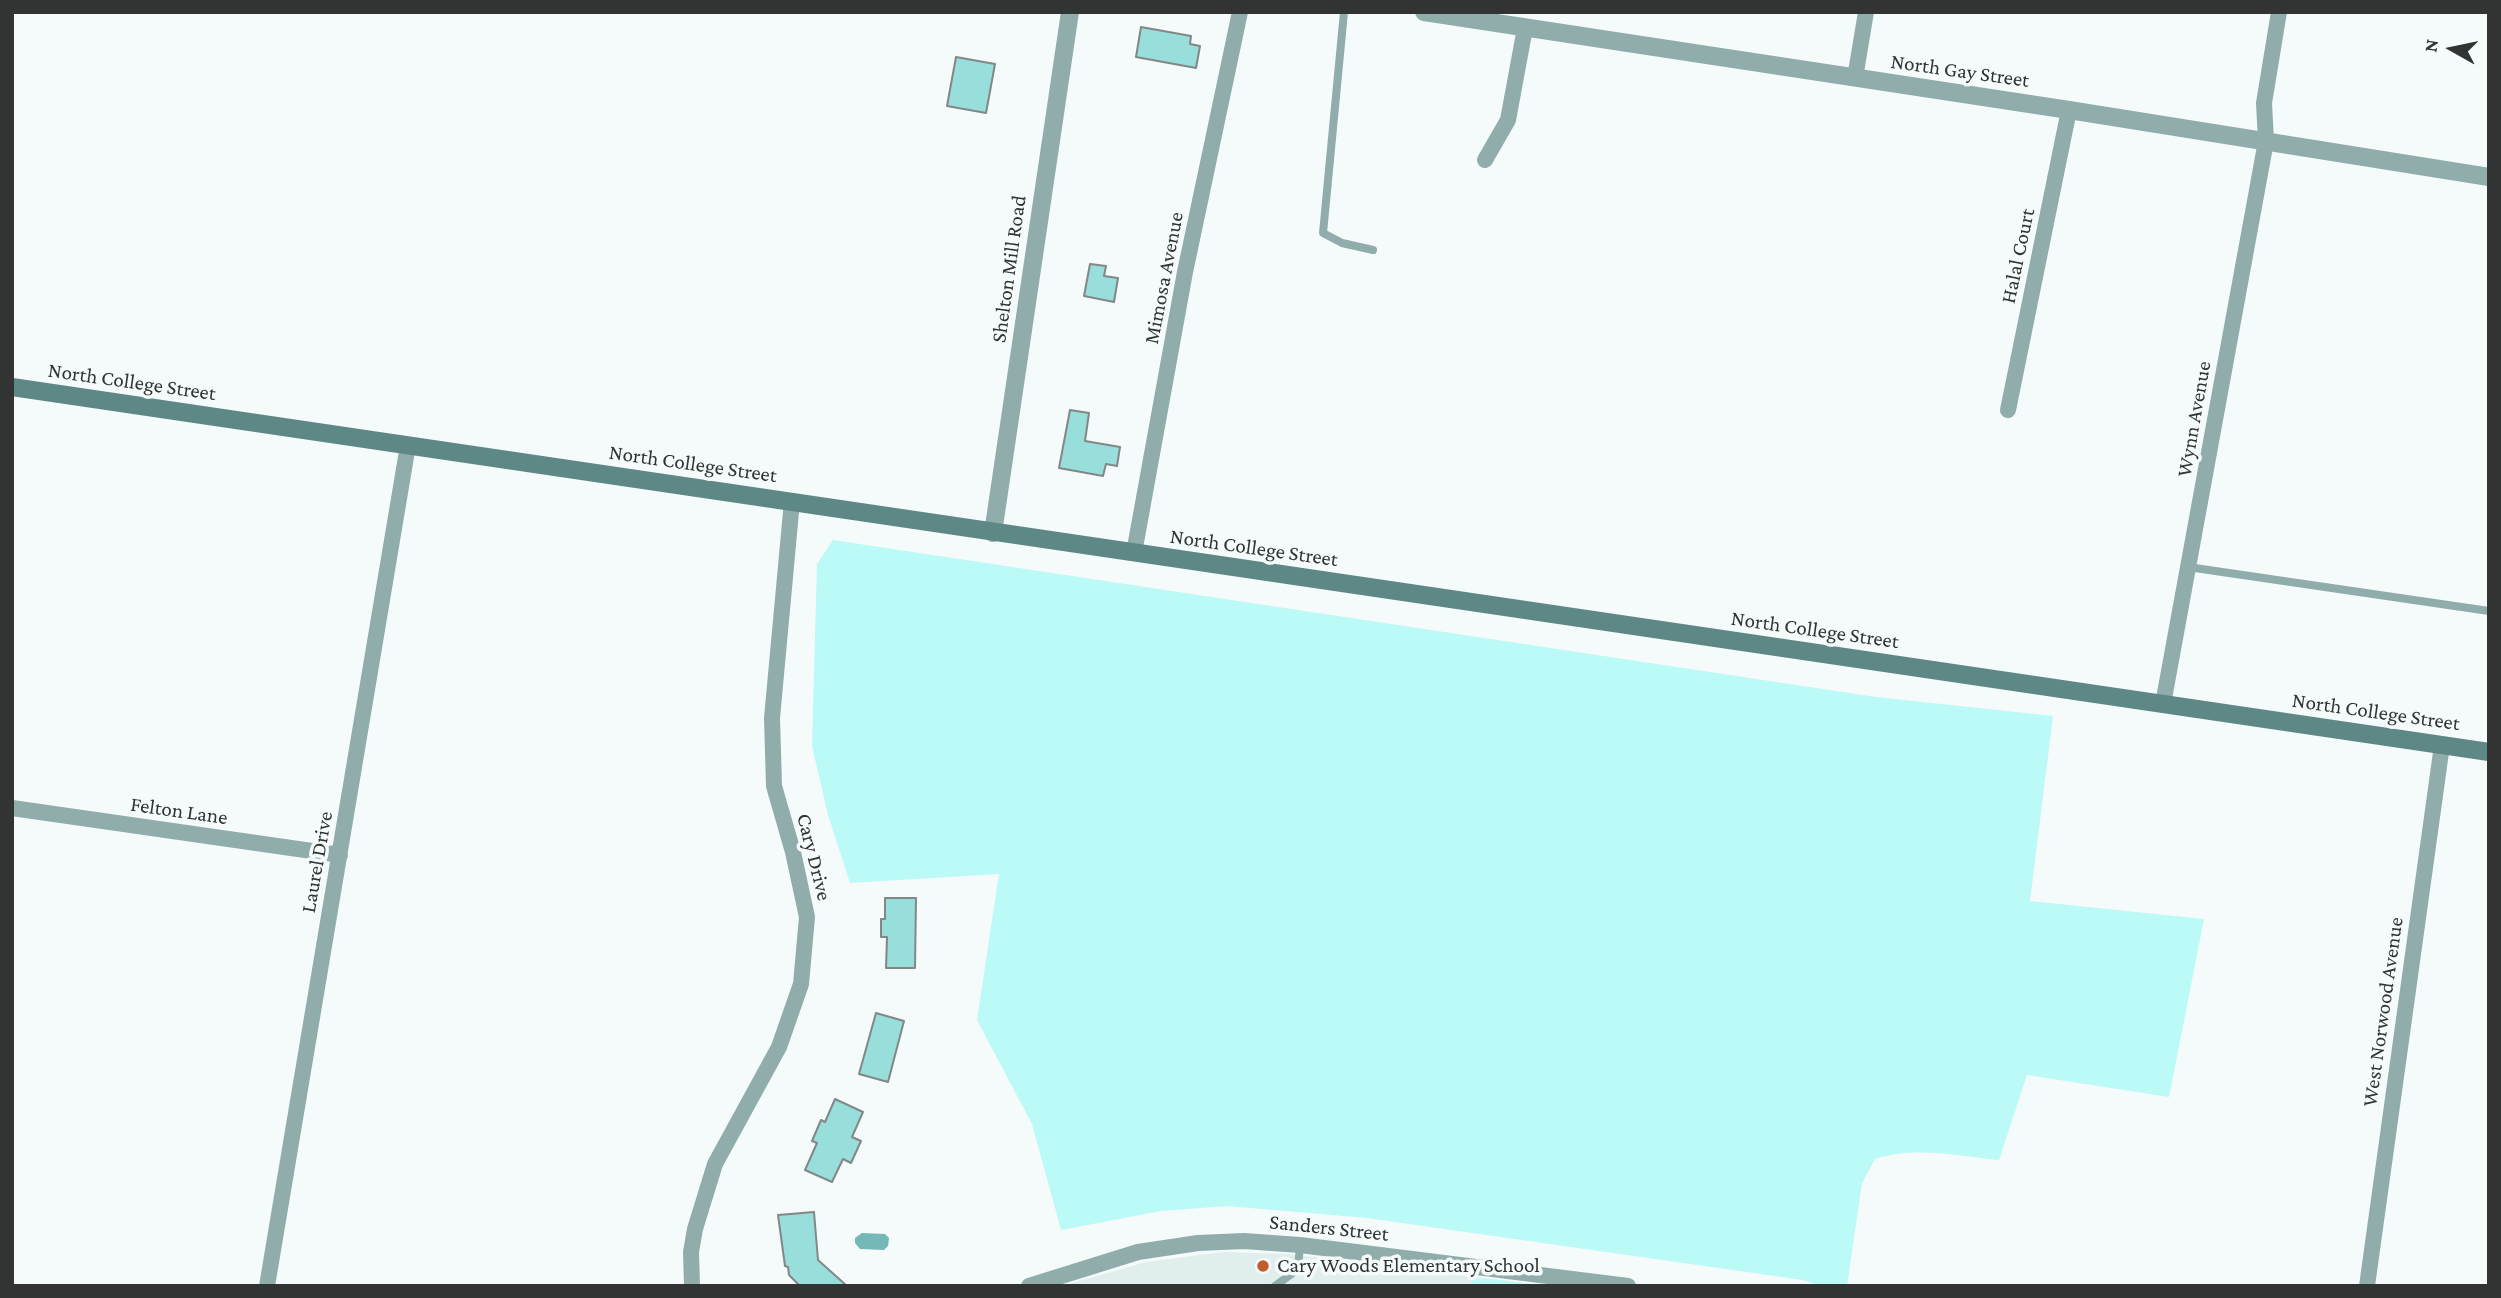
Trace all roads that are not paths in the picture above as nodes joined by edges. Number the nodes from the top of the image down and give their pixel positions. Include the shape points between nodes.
1 (1069, 12) edge
2 (1240, 12) edge
3 (1344, 12) edge
4 (1424, 12) edge
5 (1866, 12) edge
6 (2279, 12) edge
7 (1525, 29) junction
8 (1855, 78) junction
9 (2069, 110) junction
10 (2266, 141) junction
11 (1485, 160) dead end
12 (2489, 177) edge
13 (1373, 250) dead end
14 (12, 387) edge
15 (2008, 410) dead end
16 (408, 445) junction
17 (792, 501) junction
18 (993, 533) junction
19 (1134, 553) junction
20 (2188, 567) junction
21 (2489, 611) edge
22 (2163, 704) junction
23 (2442, 745) junction
24 (2489, 752) edge
25 (12, 808) edge
26 (340, 855) junction
27 (1300, 1245) junction
28 (267, 1286) edge
29 (692, 1286) edge
30 (1029, 1286) edge
31 (1275, 1286) edge
32 (1628, 1286) edge
33 (2367, 1286) edge

1 - 18 street, Shelton Mill Road
2 - 19 street, Mimosa Avenue via 1185,272
3 - 13 lane via 1323,233
4 - 7 street, North Gay Street
5 - 8 street
6 - 10 street, Wynn Avenue via 2264,103
7 - 8 street, North Gay Street
7 - 11 street via 1508,120
8 - 9 street, North Gay Street
9 - 10 street, North Gay Street
9 - 15 street, Halal Court
10 - 12 street, North Gay Street
10 - 20 street, Wynn Avenue
14 - 16 main road, North College Street
16 - 17 main road, North College Street
16 - 26 street, Laurel Drive
17 - 18 main road, North College Street
17 - 29 street, Cary Drive via 772,718 774,786 807,917 801,984 779,1047 715,1164 695,1229
18 - 19 main road, North College Street
19 - 22 main road, North College Street
20 - 21 lane
20 - 22 street, Wynn Avenue
22 - 23 main road, North College Street
23 - 24 main road, North College Street
23 - 33 street, West Norwood Avenue
25 - 26 street, Felton Lane
26 - 28 street, Laurel Drive
27 - 30 street, Sanders Street via 1244,1241 1138,1252
27 - 31 lane via 1298,1269
27 - 32 street, Sanders Street

